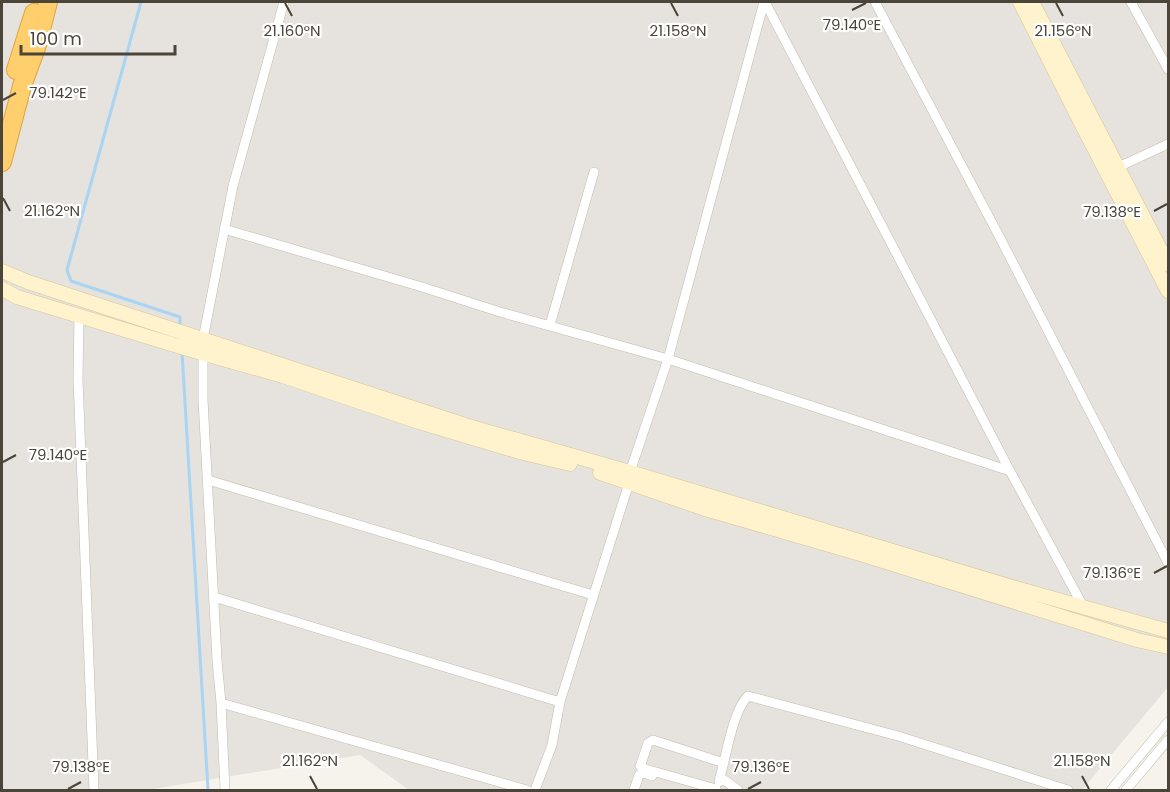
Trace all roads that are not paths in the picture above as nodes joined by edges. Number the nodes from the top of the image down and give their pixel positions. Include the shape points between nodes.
1 (37, 2) edge
2 (48, 2) edge
3 (284, 2) edge
4 (764, 2) edge
5 (875, 2) edge
6 (1020, 2) edge
7 (1032, 2) edge
8 (1131, 2) edge
9 (1168, 69) edge
10 (2, 123) edge
11 (1168, 144) edge
12 (2, 162) edge
13 (1112, 170) junction
14 (594, 172) dead end
15 (224, 229) junction
16 (1168, 264) edge
17 (2, 271) edge
18 (2, 289) edge
19 (1168, 291) edge
20 (79, 316) junction
21 (550, 326) junction
22 (203, 346) junction
23 (668, 359) junction
24 (1010, 471) junction
25 (629, 477) junction
26 (208, 480) junction
27 (1168, 563) edge
28 (593, 595) junction
29 (214, 597) junction
30 (1084, 608) junction
31 (1083, 623) junction
32 (1168, 631) edge
33 (1168, 647) edge
34 (560, 702) junction
35 (221, 703) junction
36 (1168, 722) edge
37 (1168, 740) edge
38 (724, 764) junction
39 (720, 777) junction
40 (94, 790) edge
41 (225, 790) edge
42 (527, 790) edge
43 (535, 790) edge
44 (634, 790) edge
45 (703, 790) edge
46 (716, 790) edge
47 (738, 790) edge
48 (1068, 790) edge
49 (1100, 790) edge
50 (1111, 790) edge
51 (1126, 790) edge

1 - 10 highway
2 - 12 highway
3 - 15 street
4 - 23 street
4 - 24 street
5 - 27 street
6 - 13 street
7 - 13 street
8 - 9 street
11 - 13 street
13 - 16 street
13 - 19 street
14 - 21 street
15 - 21 street
15 - 22 street
17 - 22 street
18 - 20 street
20 - 22 street
20 - 40 street
21 - 23 street
22 - 25 street via 419,422 524,453
22 - 26 street
23 - 24 street
23 - 25 street
24 - 30 street
25 - 28 street
25 - 30 street
25 - 31 street via 705,509
26 - 28 street
26 - 29 street
28 - 34 street
29 - 34 street
29 - 35 street
30 - 31 street
30 - 32 street
31 - 33 street
34 - 43 street via 552,745
35 - 41 street
35 - 42 street
36 - 50 street
37 - 51 street
38 - 39 street
38 - 46 street via 653,740 648,743 640,766
38 - 48 street via 737,712 748,696 898,736
39 - 46 street
39 - 47 street
44 - 45 street via 639,775 645,773
49 - 50 street

